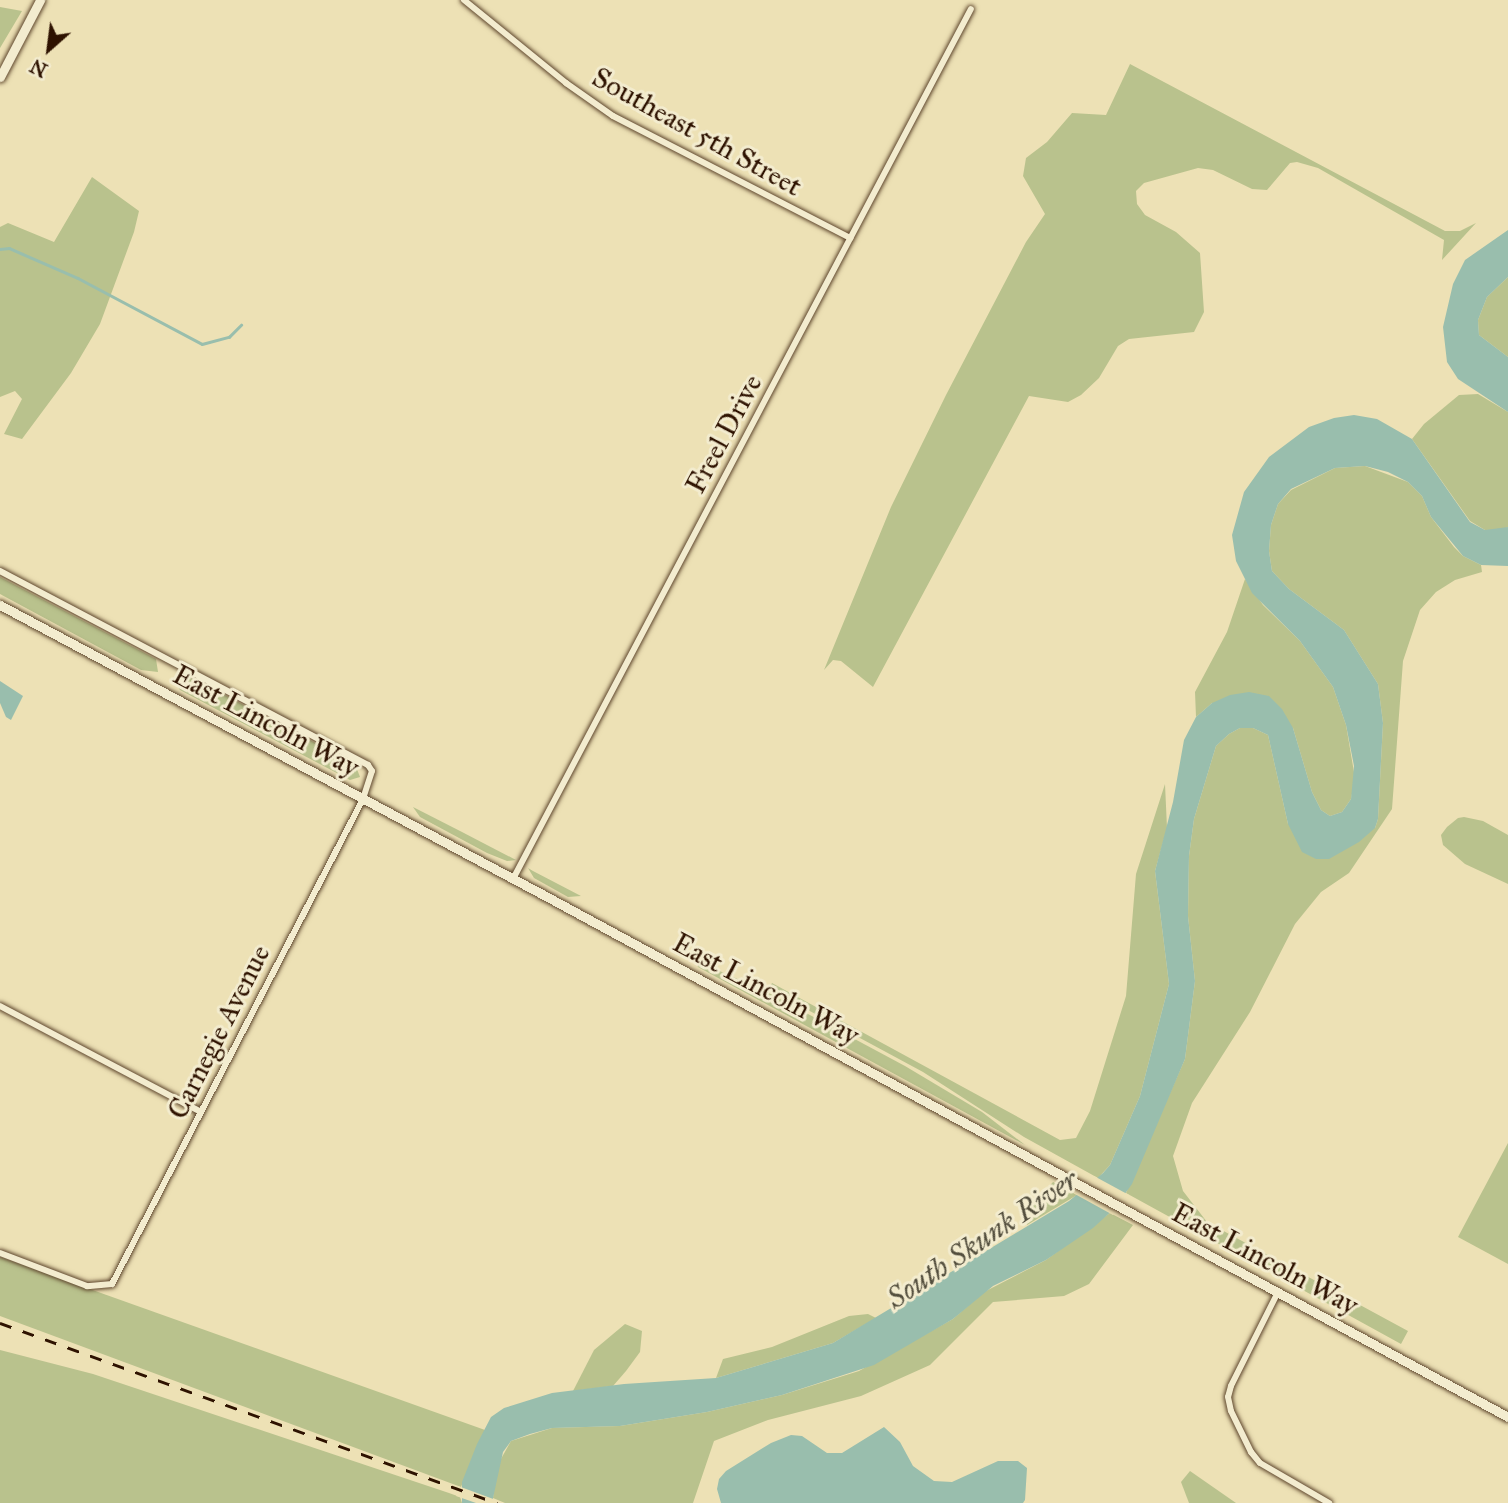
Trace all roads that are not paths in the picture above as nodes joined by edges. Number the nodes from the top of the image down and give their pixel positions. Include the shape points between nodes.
1 (40, 0) edge
2 (464, 0) edge
3 (971, 9) dead end
4 (0, 77) edge
5 (850, 238) junction
6 (0, 571) edge
7 (0, 605) edge
8 (363, 799) junction
9 (513, 879) junction
10 (0, 1006) edge
11 (201, 1112) junction
12 (0, 1253) edge
13 (1278, 1292) junction
14 (1508, 1417) edge
15 (1329, 1503) edge

1 - 4 main road
2 - 5 street, Southeast 5th Street via 613,116
3 - 5 street, Freel Drive
5 - 9 street, Freel Drive
6 - 8 street, Carnegie Avenue via 368,765 372,771
7 - 8 main road, East Lincoln Way
8 - 9 main road, East Lincoln Way
8 - 11 street, Carnegie Avenue
9 - 13 main road, East Lincoln Way
10 - 11 street
11 - 12 street, Carnegie Avenue via 112,1284 87,1286
13 - 14 main road, East Lincoln Way
13 - 15 street via 1231,1386 1230,1408 1260,1463

